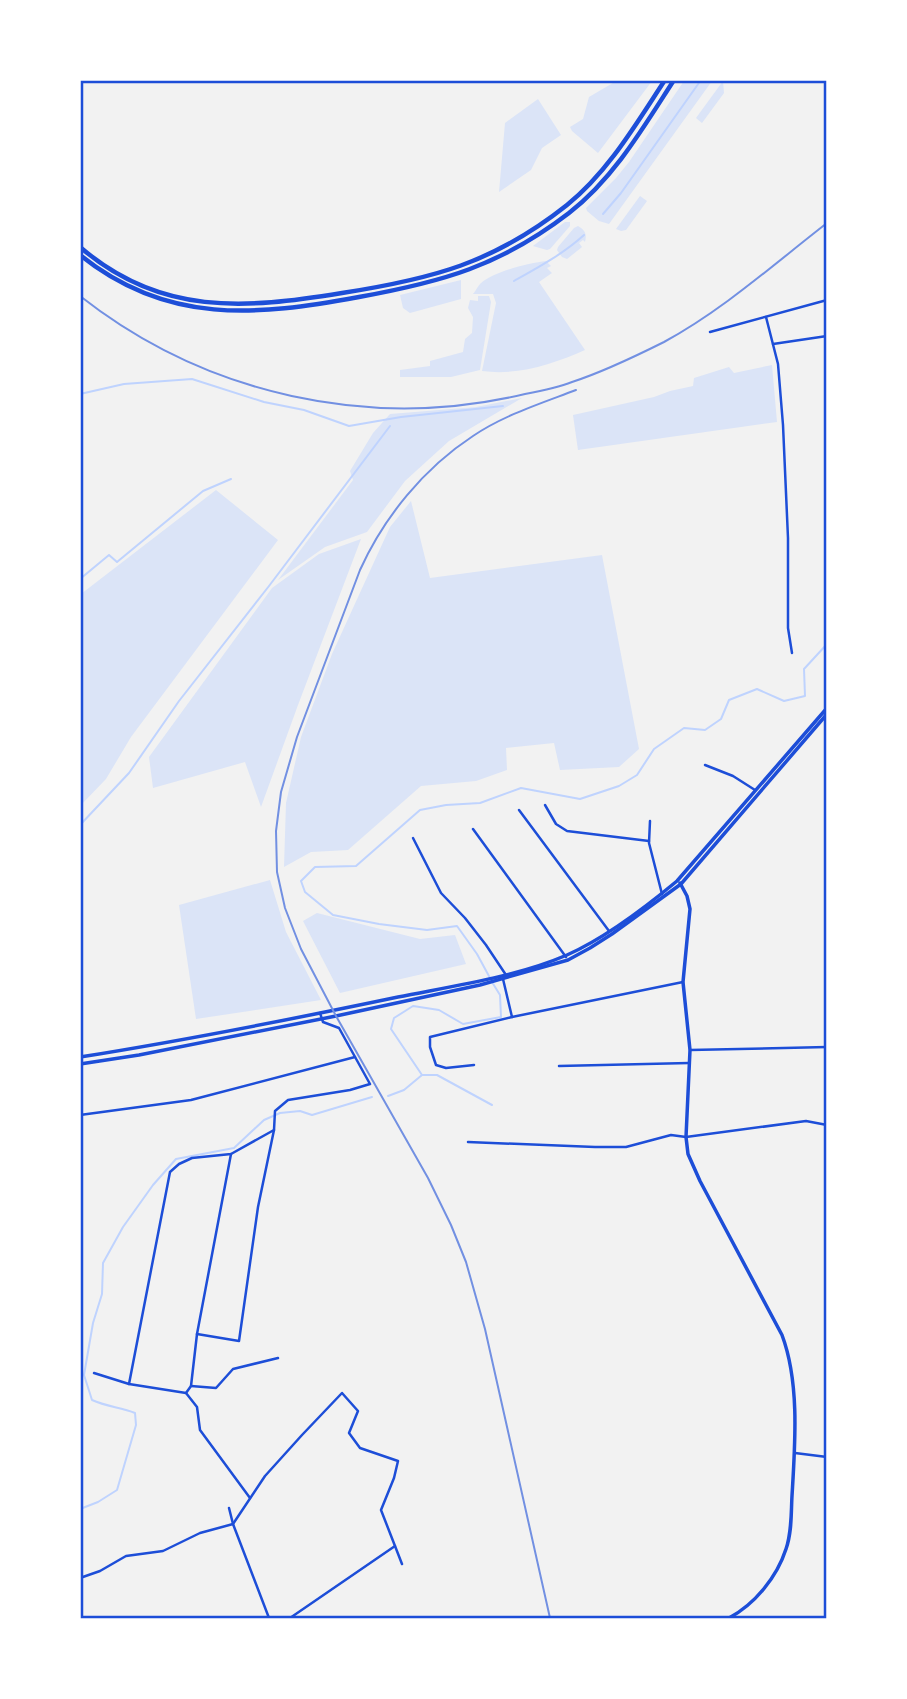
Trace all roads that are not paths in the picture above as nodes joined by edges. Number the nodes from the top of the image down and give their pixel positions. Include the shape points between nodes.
1 (665, 80) edge
2 (674, 80) edge
3 (567, 205) junction
4 (571, 212) junction
5 (80, 247) edge
6 (80, 255) edge
7 (827, 300) edge
8 (766, 317) junction
9 (709, 332) dead end
10 (827, 336) edge
11 (773, 344) junction
12 (792, 653) dead end
13 (827, 708) edge
14 (824, 715) edge
15 (705, 765) dead end
16 (755, 790) junction
17 (545, 805) dead end
18 (519, 810) dead end
19 (650, 821) dead end
20 (473, 829) dead end
21 (413, 838) dead end
22 (649, 841) junction
23 (679, 882) junction
24 (663, 895) junction
25 (610, 933) junction
26 (567, 958) junction
27 (502, 977) junction
28 (683, 982) junction
29 (321, 1016) junction
30 (512, 1017) junction
31 (827, 1047) edge
32 (690, 1050) junction
33 (355, 1056) junction
34 (80, 1057) edge
35 (80, 1063) edge
36 (690, 1063) junction
37 (474, 1065) dead end
38 (559, 1066) dead end
39 (80, 1115) edge
40 (827, 1125) edge
41 (274, 1128) junction
42 (686, 1137) junction
43 (468, 1142) dead end
44 (231, 1154) junction
45 (197, 1334) junction
46 (278, 1358) dead end
47 (94, 1373) dead end
48 (129, 1384) junction
49 (191, 1386) junction
50 (186, 1393) junction
51 (795, 1453) junction
52 (827, 1457) edge
53 (251, 1499) junction
54 (229, 1508) dead end
55 (233, 1524) junction
56 (395, 1546) junction
57 (402, 1564) dead end
58 (80, 1578) edge
59 (739, 1613) junction
60 (269, 1619) edge
61 (290, 1619) edge
62 (729, 1619) edge
63 (743, 1619) edge

1 - 3 main road via 603,169
2 - 4 main road via 621,158
3 - 4 main road
3 - 5 main road via 510,244 457,268 387,285 268,303 224,304 170,296 121,275
4 - 6 main road via 508,253 465,272 409,288 279,310 214,310 171,302 116,280
7 - 8 street
8 - 9 street
8 - 11 street
10 - 11 street
11 - 12 street via 783,425
13 - 14 main road
14 - 16 main road
14 - 23 main road
15 - 16 street
16 - 23 main road
17 - 22 street via 556,824 567,831
18 - 25 street
19 - 22 street
20 - 26 street
21 - 27 street via 441,893 465,918
22 - 24 street
23 - 24 main road
23 - 28 main road via 690,909
24 - 25 main road
25 - 26 main road
26 - 27 main road
27 - 29 main road
27 - 30 street
28 - 30 street
28 - 32 main road
29 - 33 street via 339,1028
29 - 34 main road
29 - 35 main road
30 - 37 street via 430,1037 436,1065
31 - 32 street
32 - 36 main road
33 - 39 street via 191,1100
33 - 41 street via 370,1084 288,1100 275,1111
36 - 38 street
36 - 42 main road
40 - 42 street via 806,1121
41 - 44 street
41 - 45 street via 239,1341
42 - 43 street via 671,1135 626,1147
42 - 51 main road via 700,1181 785,1342 793,1384
44 - 45 street
44 - 48 street via 192,1158 170,1172
45 - 49 street
46 - 49 street via 233,1369 216,1388
47 - 48 street
48 - 50 street
49 - 50 street
50 - 53 street via 197,1406 200,1430
51 - 52 street
51 - 59 main road via 786,1549 769,1582
53 - 55 street
53 - 56 street via 265,1476 342,1393 358,1410 349,1433 360,1448 398,1461 381,1510
54 - 55 street
55 - 58 street via 163,1551 126,1556
55 - 60 street
56 - 57 street
56 - 61 street
59 - 62 main road
59 - 63 street

